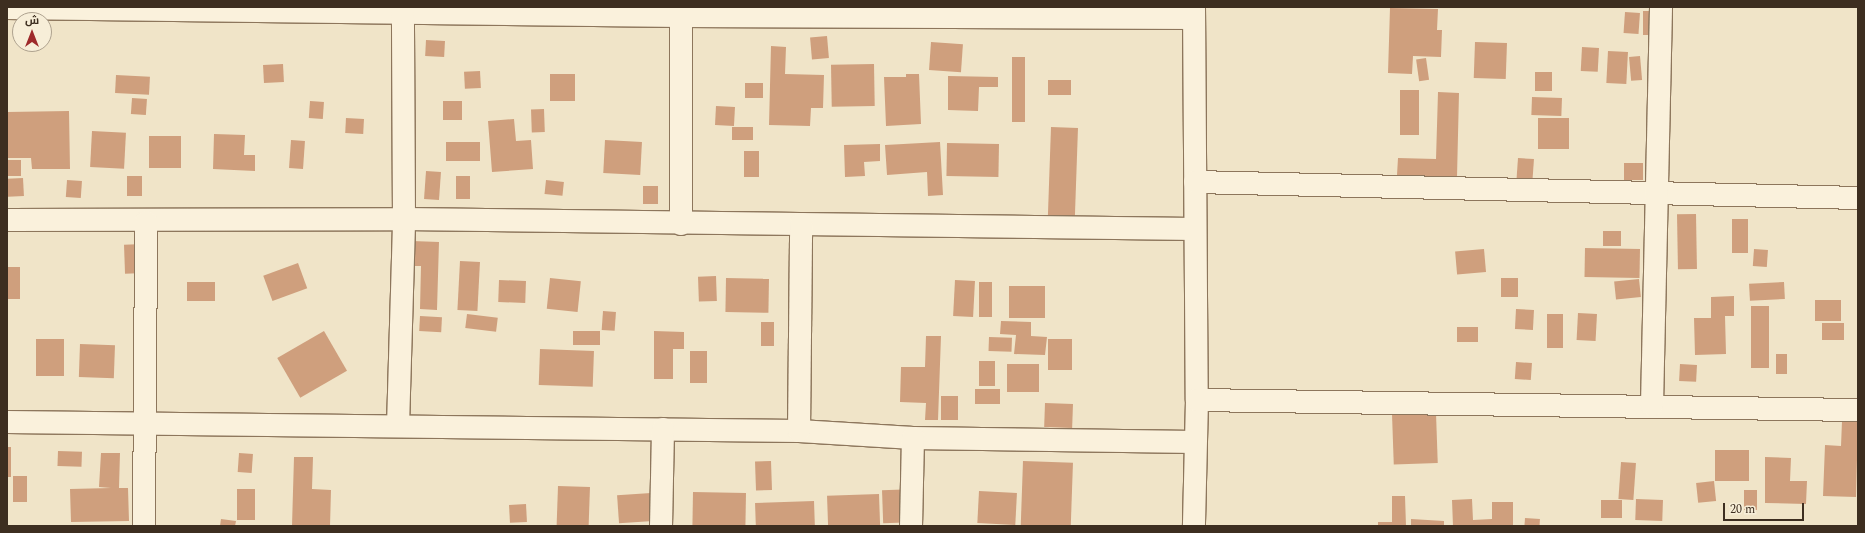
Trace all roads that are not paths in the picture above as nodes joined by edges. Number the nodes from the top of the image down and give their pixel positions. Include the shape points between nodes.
1 (1661, 7) edge
2 (7, 8) edge
3 (403, 10) edge
4 (681, 11) edge
5 (1194, 12) edge
6 (1195, 182) junction
7 (1657, 192) junction
8 (1858, 198) edge
9 (404, 219) junction
10 (7, 220) edge
11 (146, 222) junction
12 (681, 224) junction
13 (801, 224) junction
14 (1195, 228) junction
15 (1197, 400) junction
16 (1652, 405) junction
17 (1858, 410) edge
18 (7, 422) edge
19 (146, 424) junction
20 (398, 426) junction
21 (662, 429) junction
22 (799, 431) junction
23 (913, 438) junction
24 (1195, 442) junction
25 (144, 526) edge
26 (661, 526) edge
27 (911, 526) edge
28 (1194, 526) edge

1 - 7 street
2 - 3 street
3 - 4 street
3 - 9 street
4 - 5 street
4 - 12 street
5 - 6 street
6 - 7 street
6 - 14 street
7 - 8 street
7 - 16 street
9 - 11 street
9 - 12 street
9 - 20 street
10 - 11 street
11 - 19 street
12 - 13 street
13 - 14 street
13 - 22 street
14 - 15 street
15 - 16 street
15 - 24 street
16 - 17 street
18 - 19 street
19 - 20 street
19 - 25 street
20 - 21 street
21 - 22 street
21 - 26 street
22 - 23 street
23 - 24 street
23 - 27 street
24 - 28 street

